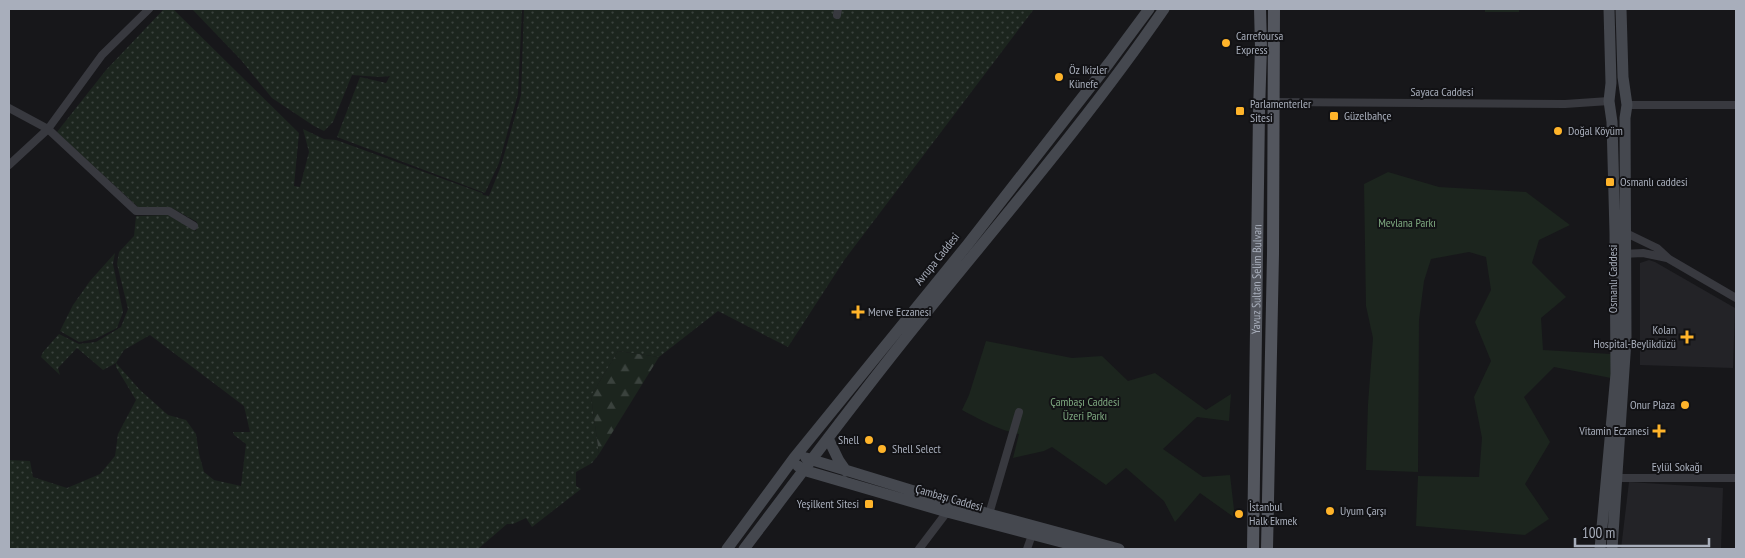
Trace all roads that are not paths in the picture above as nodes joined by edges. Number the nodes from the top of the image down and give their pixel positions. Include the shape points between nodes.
1 (149, 9) edge
2 (1149, 9) edge
3 (1164, 9) edge
4 (1260, 9) edge
5 (1274, 9) edge
6 (1609, 9) edge
7 (1621, 9) edge
8 (1609, 102) junction
9 (1626, 104) junction
10 (1736, 105) edge
11 (1259, 107) junction
12 (9, 108) edge
13 (1274, 108) junction
14 (48, 129) junction
15 (9, 165) edge
16 (194, 226) dead end
17 (1621, 233) junction
18 (1621, 254) junction
19 (1669, 259) junction
20 (1736, 298) edge
21 (1019, 412) dead end
22 (828, 438) junction
23 (794, 458) junction
24 (811, 460) junction
25 (804, 470) junction
26 (846, 471) junction
27 (1618, 478) junction
28 (1736, 478) edge
29 (947, 512) junction
30 (989, 514) junction
31 (1253, 525) junction
32 (1267, 527) junction
33 (1032, 535) junction
34 (727, 549) edge
35 (744, 549) edge
36 (919, 549) edge
37 (1027, 549) edge
38 (1088, 549) edge
39 (1119, 549) edge
40 (1247, 549) edge
41 (1253, 549) edge
42 (1267, 549) edge
43 (1273, 549) edge
44 (1600, 549) edge
45 (1612, 549) edge

1 - 14 street via 102,55
2 - 23 main road, Avrupa Caddesi via 968,244
3 - 22 main road, Avrupa Caddesi via 1091,108
4 - 11 main road, Yavuz Sultan Selim Bulvarı
5 - 13 main road, Yavuz Sultan Selim Bulvarı
6 - 8 main road, Osmanlı Caddesi
7 - 9 main road, Osmanlı Caddesi
8 - 9 main road via 1620,93
8 - 9 main road via 1615,112 1623,112
8 - 13 street, Sayaca Caddesi
8 - 17 main road, Osmanlı Caddesi
9 - 10 street
9 - 17 main road, Osmanlı Caddesi
11 - 13 main road via 1261,114
11 - 31 main road, Yavuz Sultan Selim Bulvarı
12 - 14 street
13 - 32 main road, Yavuz Sultan Selim Bulvarı
14 - 15 street
14 - 16 street via 136,212 169,212
17 - 18 main road, Osmanlı Caddesi
17 - 19 street via 1657,248
18 - 19 street via 1643,253
18 - 27 main road, Osmanlı Caddesi via 1626,340
18 - 44 main road, Osmanlı Caddesi via 1616,374
19 - 20 street
21 - 30 street
22 - 24 main road, Avrupa Caddesi
22 - 26 main road
23 - 24 main road, Çambaşı Caddesi
23 - 25 main road
23 - 34 main road, Avrupa Caddesi
24 - 25 main road, Avrupa Caddesi
24 - 26 main road, Çambaşı Caddesi
25 - 29 main road, Çambaşı Caddesi
25 - 35 main road, Avrupa Caddesi
26 - 30 main road, Çambaşı Caddesi
27 - 28 street, Eylül Sokağı
27 - 45 main road, Osmanlı Caddesi
29 - 33 main road, Çambaşı Caddesi
29 - 36 street
30 - 39 main road, Çambaşı Caddesi
31 - 40 main road
31 - 41 main road, Yavuz Sultan Selim Bulvarı
32 - 42 main road, Yavuz Sultan Selim Bulvarı
32 - 43 main road
33 - 37 street
33 - 38 main road, Çambaşı Caddesi

